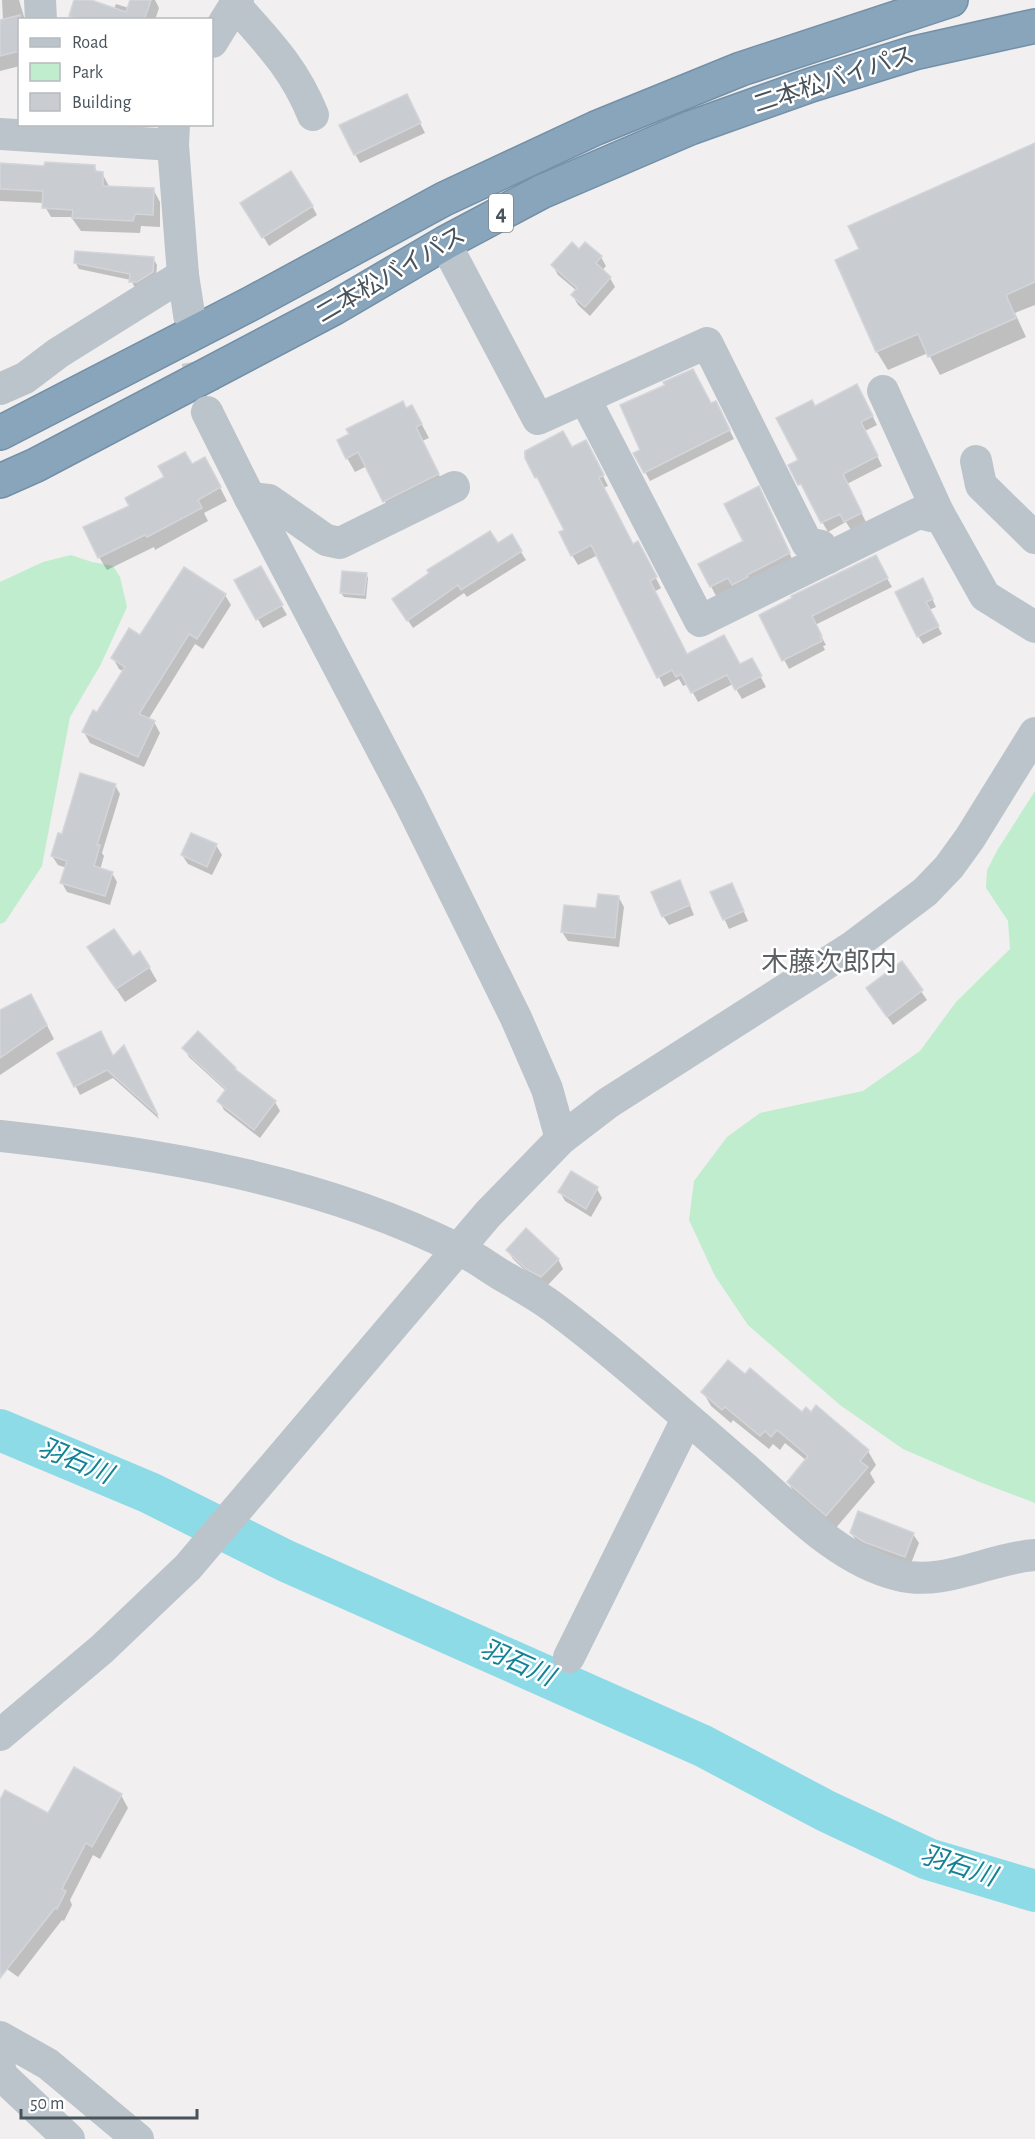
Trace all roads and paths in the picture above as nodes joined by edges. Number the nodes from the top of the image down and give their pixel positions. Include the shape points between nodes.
1 (40, 0) edge
2 (951, 0) edge
3 (237, 2) edge
4 (41, 18) edge
5 (1034, 33) edge
6 (213, 40) edge
7 (313, 115) dead end
8 (53, 130) edge
9 (0, 134) edge
10 (174, 135) edge
11 (444, 243) junction
12 (183, 276) junction
13 (189, 314) tunnel mouth
14 (0, 389) edge
15 (883, 392) dead end
16 (585, 399) junction
17 (207, 412) tunnel mouth
18 (0, 433) edge
19 (976, 461) dead end
20 (0, 481) edge
21 (454, 487) dead end
22 (250, 498) junction
23 (938, 512) junction
24 (1035, 538) edge
25 (828, 558) junction
26 (1035, 627) edge
27 (1035, 733) edge
28 (0, 1136) edge
29 (561, 1139) junction
30 (459, 1249) junction
31 (687, 1419) junction
32 (1035, 1555) edge
33 (569, 1657) dead end
34 (0, 1735) edge
35 (0, 2037) edge
36 (0, 2068) edge
37 (95, 2102) junction
38 (67, 2138) edge
39 (138, 2139) edge

1 - 4 street
2 - 18 highway, 二本松バイパス / 4 via 741,69 596,128 444,199
3 - 6 street
3 - 7 street via 297,78
5 - 11 highway, 二本松バイパス / 4 via 914,53 690,128 541,192
8 - 9 street
8 - 10 street
10 - 12 street
11 - 16 street via 538,419
11 - 20 highway, 二本松バイパス / 4 via 334,308
12 - 13 street
12 - 14 street via 58,353 25,378
15 - 23 street
16 - 25 street via 707,343 807,543 821,546
16 - 25 street via 700,621
17 - 22 street
19 - 24 street via 981,485
21 - 22 street via 340,543 326,540 269,500
22 - 29 street via 410,802 516,1018 547,1089
23 - 25 street via 931,516 919,513
23 - 26 street via 986,596
27 - 29 street via 970,838 925,892 852,947 608,1103
28 - 30 street via 143,1155 275,1182 355,1205
29 - 30 street
30 - 31 street via 550,1305
30 - 34 street via 192,1561 102,1649
31 - 32 street via 812,1528 873,1567 898,1576 925,1579
31 - 33 street
35 - 37 street via 48,2064
36 - 38 street via 2,2076
37 - 38 street
37 - 39 street

